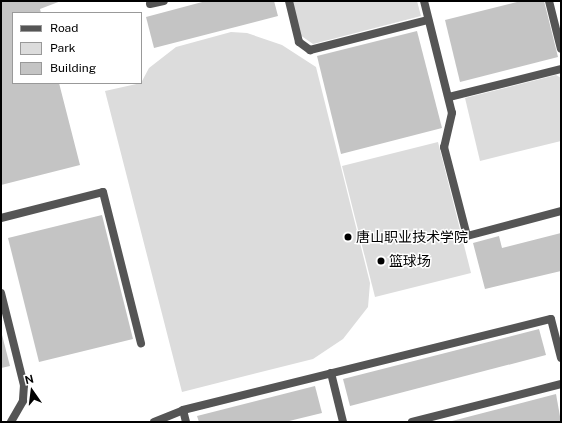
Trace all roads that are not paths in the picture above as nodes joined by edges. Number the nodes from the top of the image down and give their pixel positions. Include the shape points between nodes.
1 (164, 1) edge
2 (289, 1) edge
3 (424, 1) edge
4 (549, 1) edge
5 (150, 4) dead end
6 (428, 20) junction
7 (561, 49) edge
8 (561, 69) edge
9 (449, 97) junction
10 (561, 211) edge
11 (1, 218) edge
12 (1, 293) edge
13 (3, 312) edge
14 (141, 343) dead end
15 (561, 358) edge
16 (331, 373) junction
17 (561, 384) edge
18 (183, 410) junction
19 (11, 422) edge
20 (154, 422) edge
21 (186, 422) edge
22 (343, 422) edge
23 (412, 422) edge

1 - 5 street
2 - 6 street via 299,42 310,50
3 - 6 street
4 - 7 street
6 - 9 street
8 - 9 street
9 - 10 street via 452,113 444,147 467,236
11 - 14 street via 103,192
12 - 13 street
13 - 19 street via 24,385 23,401
15 - 16 street via 551,318
16 - 18 street
16 - 22 street
17 - 23 street
18 - 20 street
18 - 21 street

